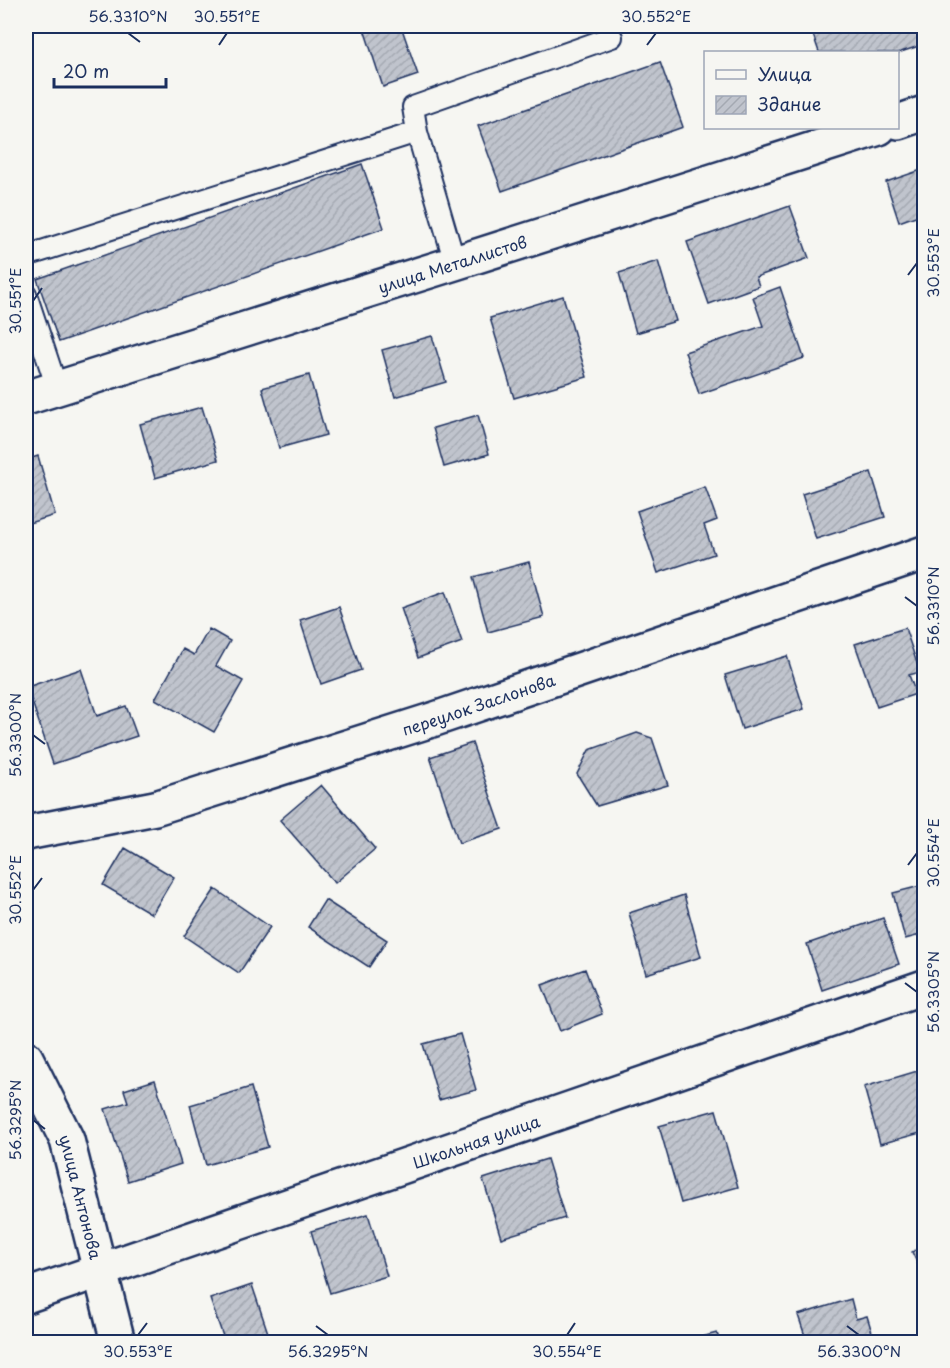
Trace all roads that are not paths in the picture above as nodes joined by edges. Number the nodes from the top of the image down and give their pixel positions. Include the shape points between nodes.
1 (612, 37) dead end
2 (924, 113) edge
3 (899, 121) edge
4 (876, 129) edge
5 (417, 132) junction
6 (26, 256) edge
7 (455, 263) junction
8 (26, 294) edge
9 (57, 388) junction
10 (26, 398) edge
11 (924, 553) edge
12 (26, 833) edge
13 (924, 987) edge
14 (26, 1058) edge
15 (101, 1271) junction
16 (26, 1296) edge
17 (118, 1342) edge

1 - 5 lane via 413,106
2 - 3 street
4 - 7 street, улица Металлистов
5 - 6 lane
5 - 7 lane
7 - 9 street, улица Металлистов
8 - 9 lane
9 - 10 street, улица Металлистов
11 - 12 street, переулок Заслонова via 435,719 167,804
13 - 15 street, Школьная улица
14 - 15 street, улица Антонова via 67,1140
15 - 16 street, Школьная улица
15 - 17 street, улица Антонова

